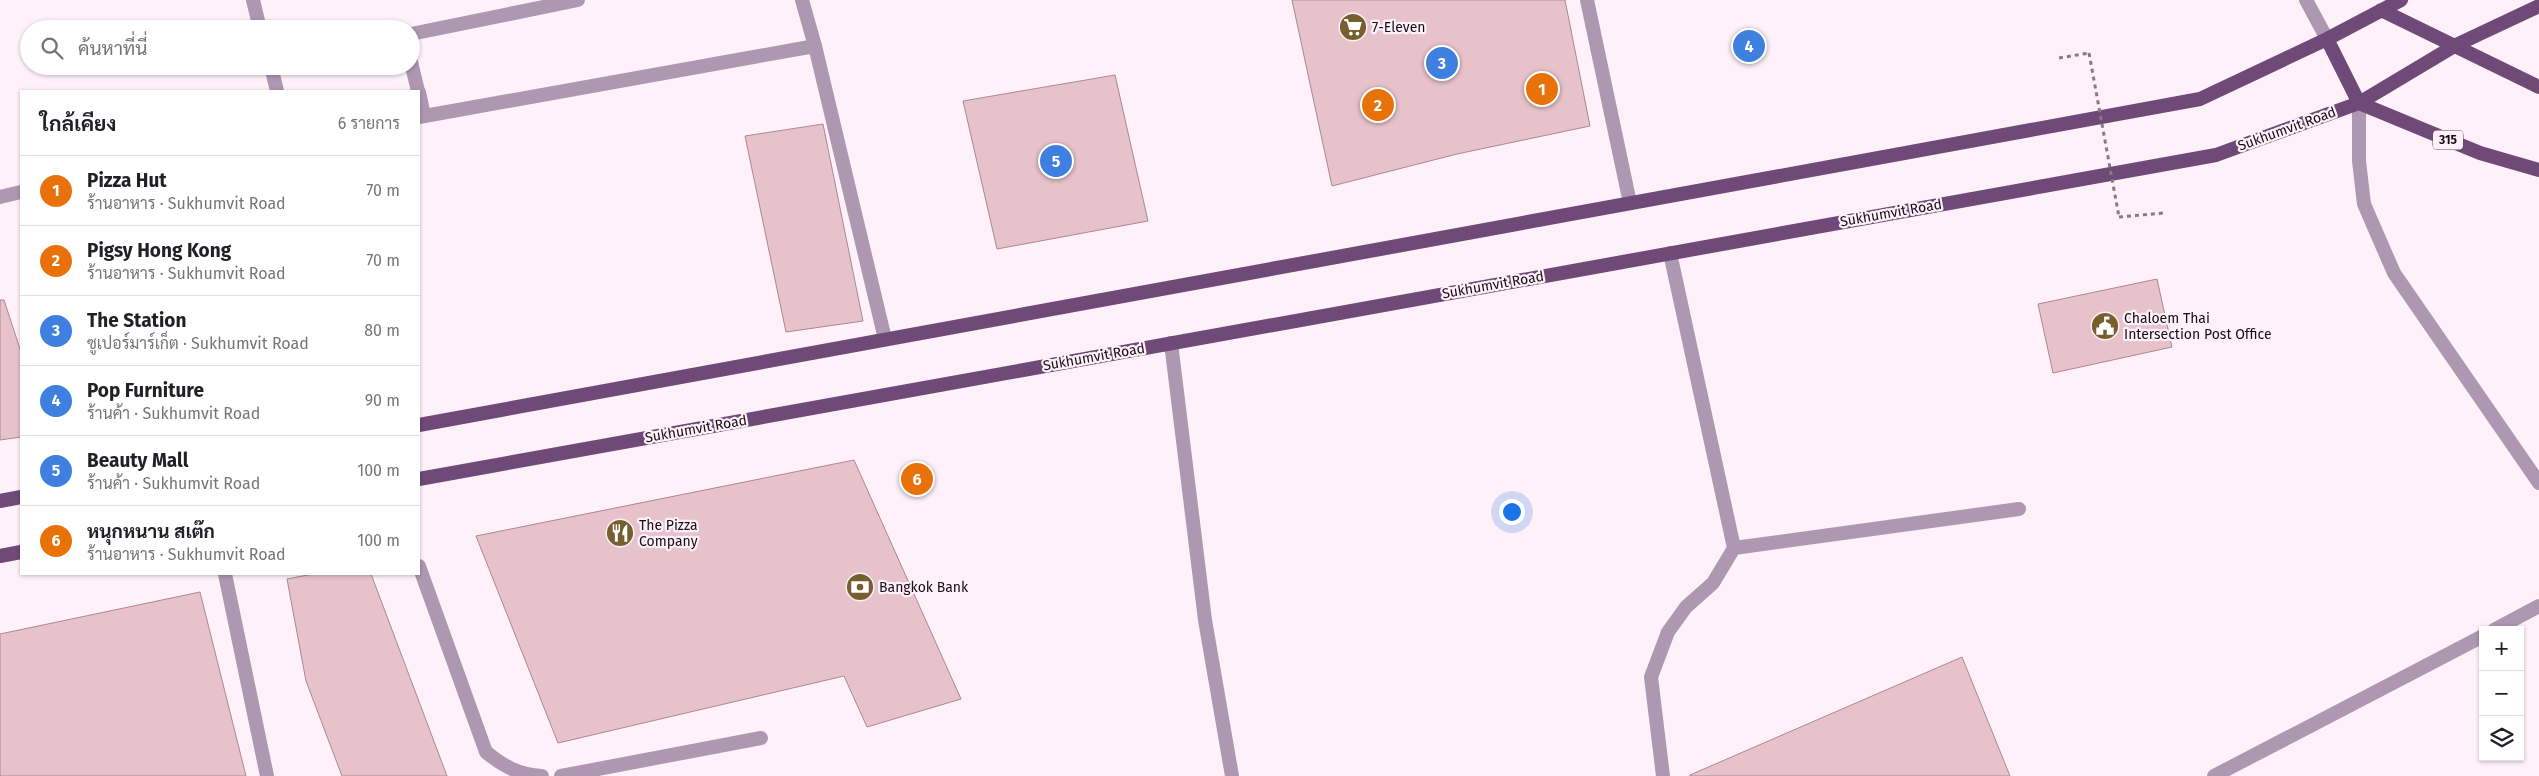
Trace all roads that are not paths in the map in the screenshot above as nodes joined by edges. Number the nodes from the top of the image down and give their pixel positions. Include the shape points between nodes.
1 (253, 0) edge
2 (578, 0) edge
3 (802, 0) edge
4 (1587, 0) edge
5 (2306, 0) edge
6 (2401, 0) edge
7 (2539, 6) edge
8 (2382, 10) junction
9 (258, 20) edge
10 (420, 32) edge
11 (2326, 39) junction
12 (2456, 45) junction
13 (815, 46) junction
14 (273, 75) edge
15 (414, 75) edge
16 (2539, 87) edge
17 (277, 90) edge
18 (418, 90) edge
19 (420, 100) edge
20 (2359, 102) junction
21 (422, 116) edge
22 (2539, 170) edge
23 (20, 192) edge
24 (0, 197) edge
25 (1630, 204) junction
26 (1670, 253) junction
27 (885, 339) junction
28 (1171, 343) junction
29 (420, 424) edge
30 (420, 479) edge
31 (2539, 483) edge
32 (20, 497) edge
33 (0, 501) edge
34 (2019, 509) dead end
35 (1734, 548) junction
36 (20, 552) edge
37 (0, 556) edge
38 (420, 569) edge
39 (225, 575) edge
40 (2539, 606) edge
41 (2502, 626) edge
42 (2479, 638) edge
43 (761, 738) dead end
44 (267, 776) edge
45 (542, 776) edge
46 (560, 776) edge
47 (1232, 776) edge
48 (1663, 776) edge
49 (2214, 776) edge

1 - 9 street
2 - 10 street
3 - 13 street
4 - 25 street
5 - 11 street
6 - 8 main road
7 - 12 main road, Sukhumvit Road
8 - 11 main road
8 - 12 main road
11 - 20 main road
11 - 25 main road via 2200,99
12 - 16 main road
12 - 20 main road, Sukhumvit Road
13 - 21 street
13 - 27 street
14 - 17 street
15 - 18 street
19 - 21 street
20 - 22 main road, 315 via 2480,153
20 - 26 main road, Sukhumvit Road via 2216,155
20 - 31 street via 2359,160 2364,204 2394,273
23 - 24 street
25 - 27 main road
26 - 28 main road, Sukhumvit Road
26 - 35 street
27 - 29 main road
28 - 30 main road, Sukhumvit Road
28 - 47 street via 1205,620
32 - 33 main road
34 - 35 street
35 - 48 street via 1713,583 1686,607 1668,632 1651,677
36 - 37 main road
38 - 45 street via 486,752 505,767 530,776
39 - 44 street
40 - 41 street
42 - 49 street
43 - 46 street

